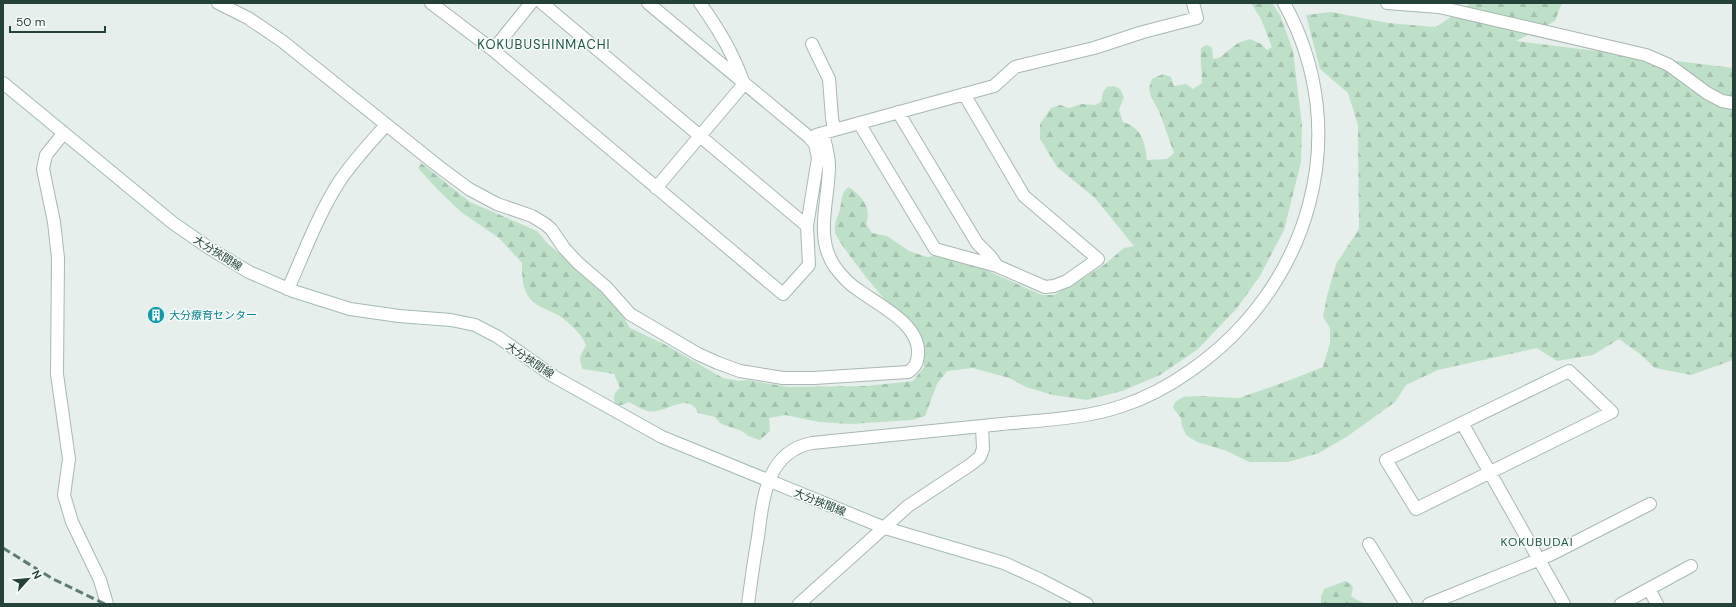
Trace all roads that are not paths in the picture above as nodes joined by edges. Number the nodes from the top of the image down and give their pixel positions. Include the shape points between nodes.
1 (218, 3) edge
2 (431, 3) edge
3 (531, 3) edge
4 (542, 3) edge
5 (648, 3) edge
6 (700, 3) edge
7 (1193, 3) edge
8 (1284, 3) edge
9 (1386, 3) edge
10 (1440, 5) edge
11 (812, 44) dead end
12 (493, 50) junction
13 (3, 83) edge
14 (744, 84) junction
15 (964, 94) junction
16 (1733, 103) edge
17 (898, 112) junction
18 (859, 123) junction
19 (386, 125) junction
20 (829, 131) junction
21 (63, 134) junction
22 (700, 136) junction
23 (809, 137) junction
24 (656, 188) junction
25 (807, 226) junction
26 (997, 266) junction
27 (288, 290) junction
28 (1462, 423) junction
29 (982, 426) junction
30 (1490, 472) junction
31 (769, 481) junction
32 (1650, 504) dead end
33 (885, 528) junction
34 (1369, 544) dead end
35 (1539, 560) junction
36 (1691, 566) dead end
37 (1648, 589) junction
38 (106, 604) edge
39 (748, 604) edge
40 (799, 604) edge
41 (1087, 604) edge
42 (1406, 604) edge
43 (1430, 604) edge
44 (1564, 604) edge
45 (1621, 604) edge
46 (1657, 604) edge

1 - 19 street via 248,18 282,41
2 - 12 street
3 - 12 street
4 - 22 street
5 - 14 street
6 - 14 street via 734,57
7 - 15 street via 1197,18 1094,48 1016,67 994,86
8 - 29 street via 1298,34 1311,75 1318,122 1317,154 1311,198 1301,232 1268,294 1244,323 1212,354 1180,378 1150,395 1094,414
9 - 10 street
10 - 16 street via 1646,55 1669,65 1707,93
11 - 20 street via 829,79 832,118
12 - 24 street
13 - 21 street, 大分挾間線
14 - 22 street
14 - 23 street
15 - 17 street
15 - 26 street via 1024,196 1098,259 1067,281 1045,287
17 - 18 street
17 - 26 street via 977,243 992,257
18 - 20 street
18 - 26 street via 935,249
19 - 20 street via 481,196 532,216 545,224 578,263 606,287 630,314 708,359 740,371 783,378 908,372 918,360 918,343 912,332 847,281 827,252 824,232
19 - 27 street via 333,191
20 - 23 street
21 - 27 street, 大分挾間線 via 195,239 249,272
21 - 38 street via 46,155 43,169 54,222 58,258 57,374 69,459 64,495 72,522 100,580
22 - 24 street
22 - 25 street
23 - 25 street via 816,144 818,158
24 - 25 street via 783,294 809,265
27 - 31 street, 大分挾間線 via 350,309 475,325 498,337 554,376 647,430
28 - 30 street
28 - 30 street via 1386,460 1416,509
28 - 30 street via 1569,371 1612,412
29 - 31 street via 805,444 785,456
29 - 33 street via 982,455 908,506
30 - 35 street
31 - 33 street, 大分挾間線
31 - 39 street via 763,504
32 - 35 street
33 - 40 street
33 - 41 street, 大分挾間線 via 1004,563
34 - 42 street
35 - 43 street
35 - 44 street
36 - 37 street
37 - 45 street
37 - 46 street

